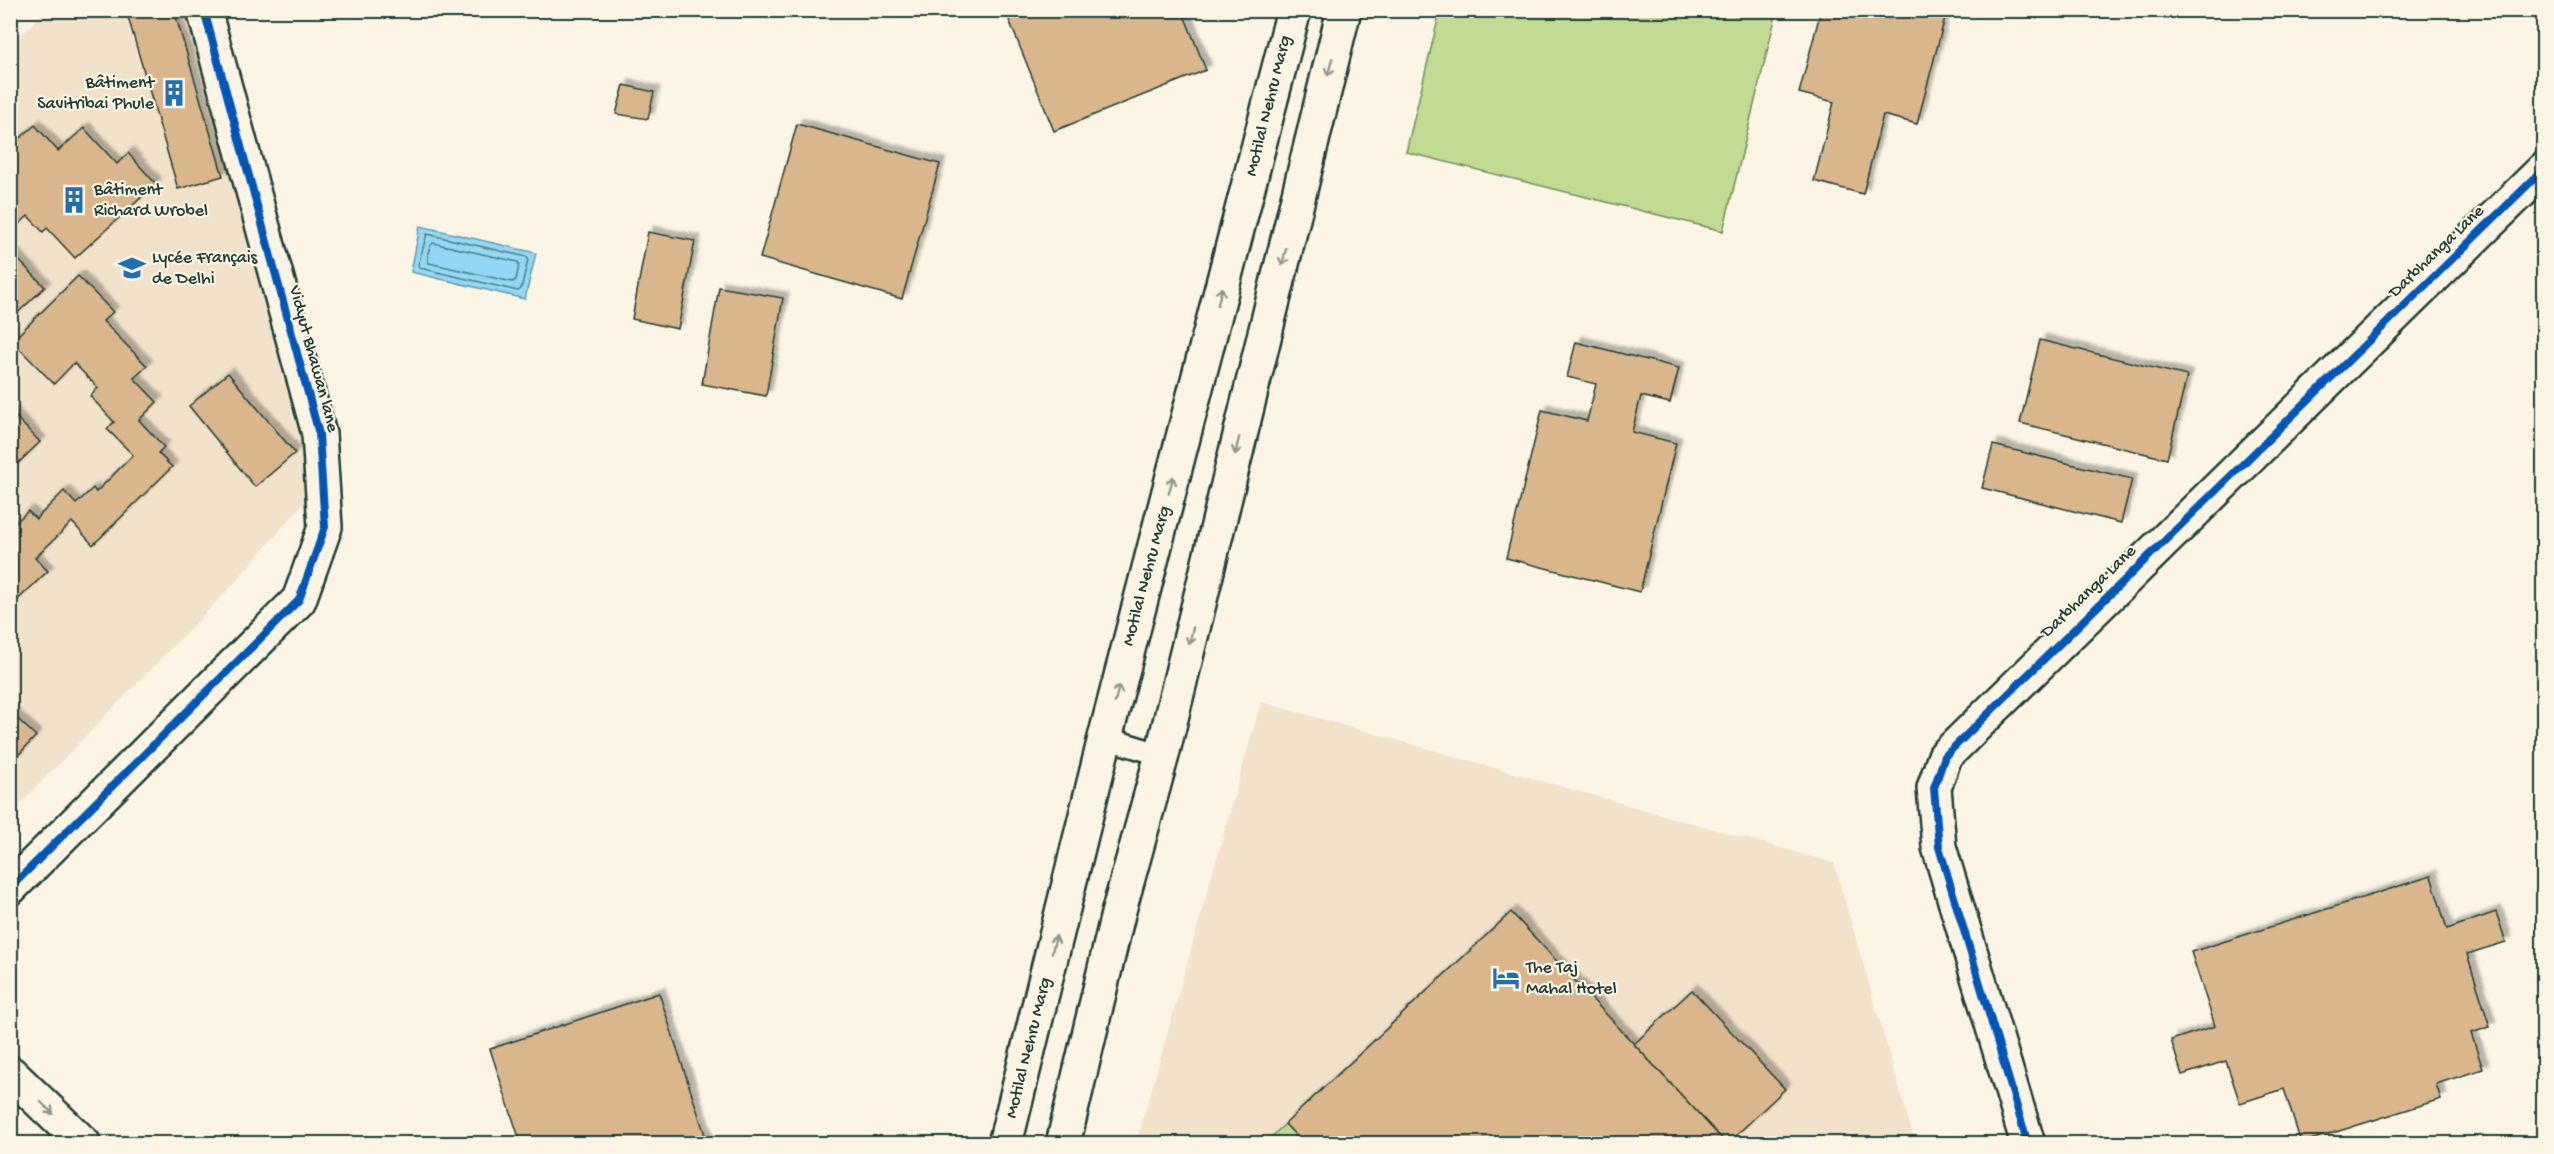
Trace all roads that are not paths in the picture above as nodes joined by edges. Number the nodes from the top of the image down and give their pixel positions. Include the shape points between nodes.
1 (204, 10) edge
2 (1294, 10) edge
3 (1344, 10) edge
4 (2544, 169) edge
5 (1106, 738) junction
6 (1162, 755) junction
7 (10, 888) edge
8 (10, 1073) edge
9 (84, 1143) edge
10 (1005, 1143) edge
11 (1063, 1143) edge
12 (2028, 1143) edge

1 - 7 main road, Vidyut Bhawan lane via 319,434 325,527 299,600
5 -> 2 main road, Motilal Nehru Marg
3 -> 6 main road
4 - 12 main road, Darbhanga Lane via 1944,756 1934,788 1939,847
5 - 6 lane
10 -> 5 main road, Motilal Nehru Marg
6 - 11 main road via 1118,914
8 -> 9 main road

